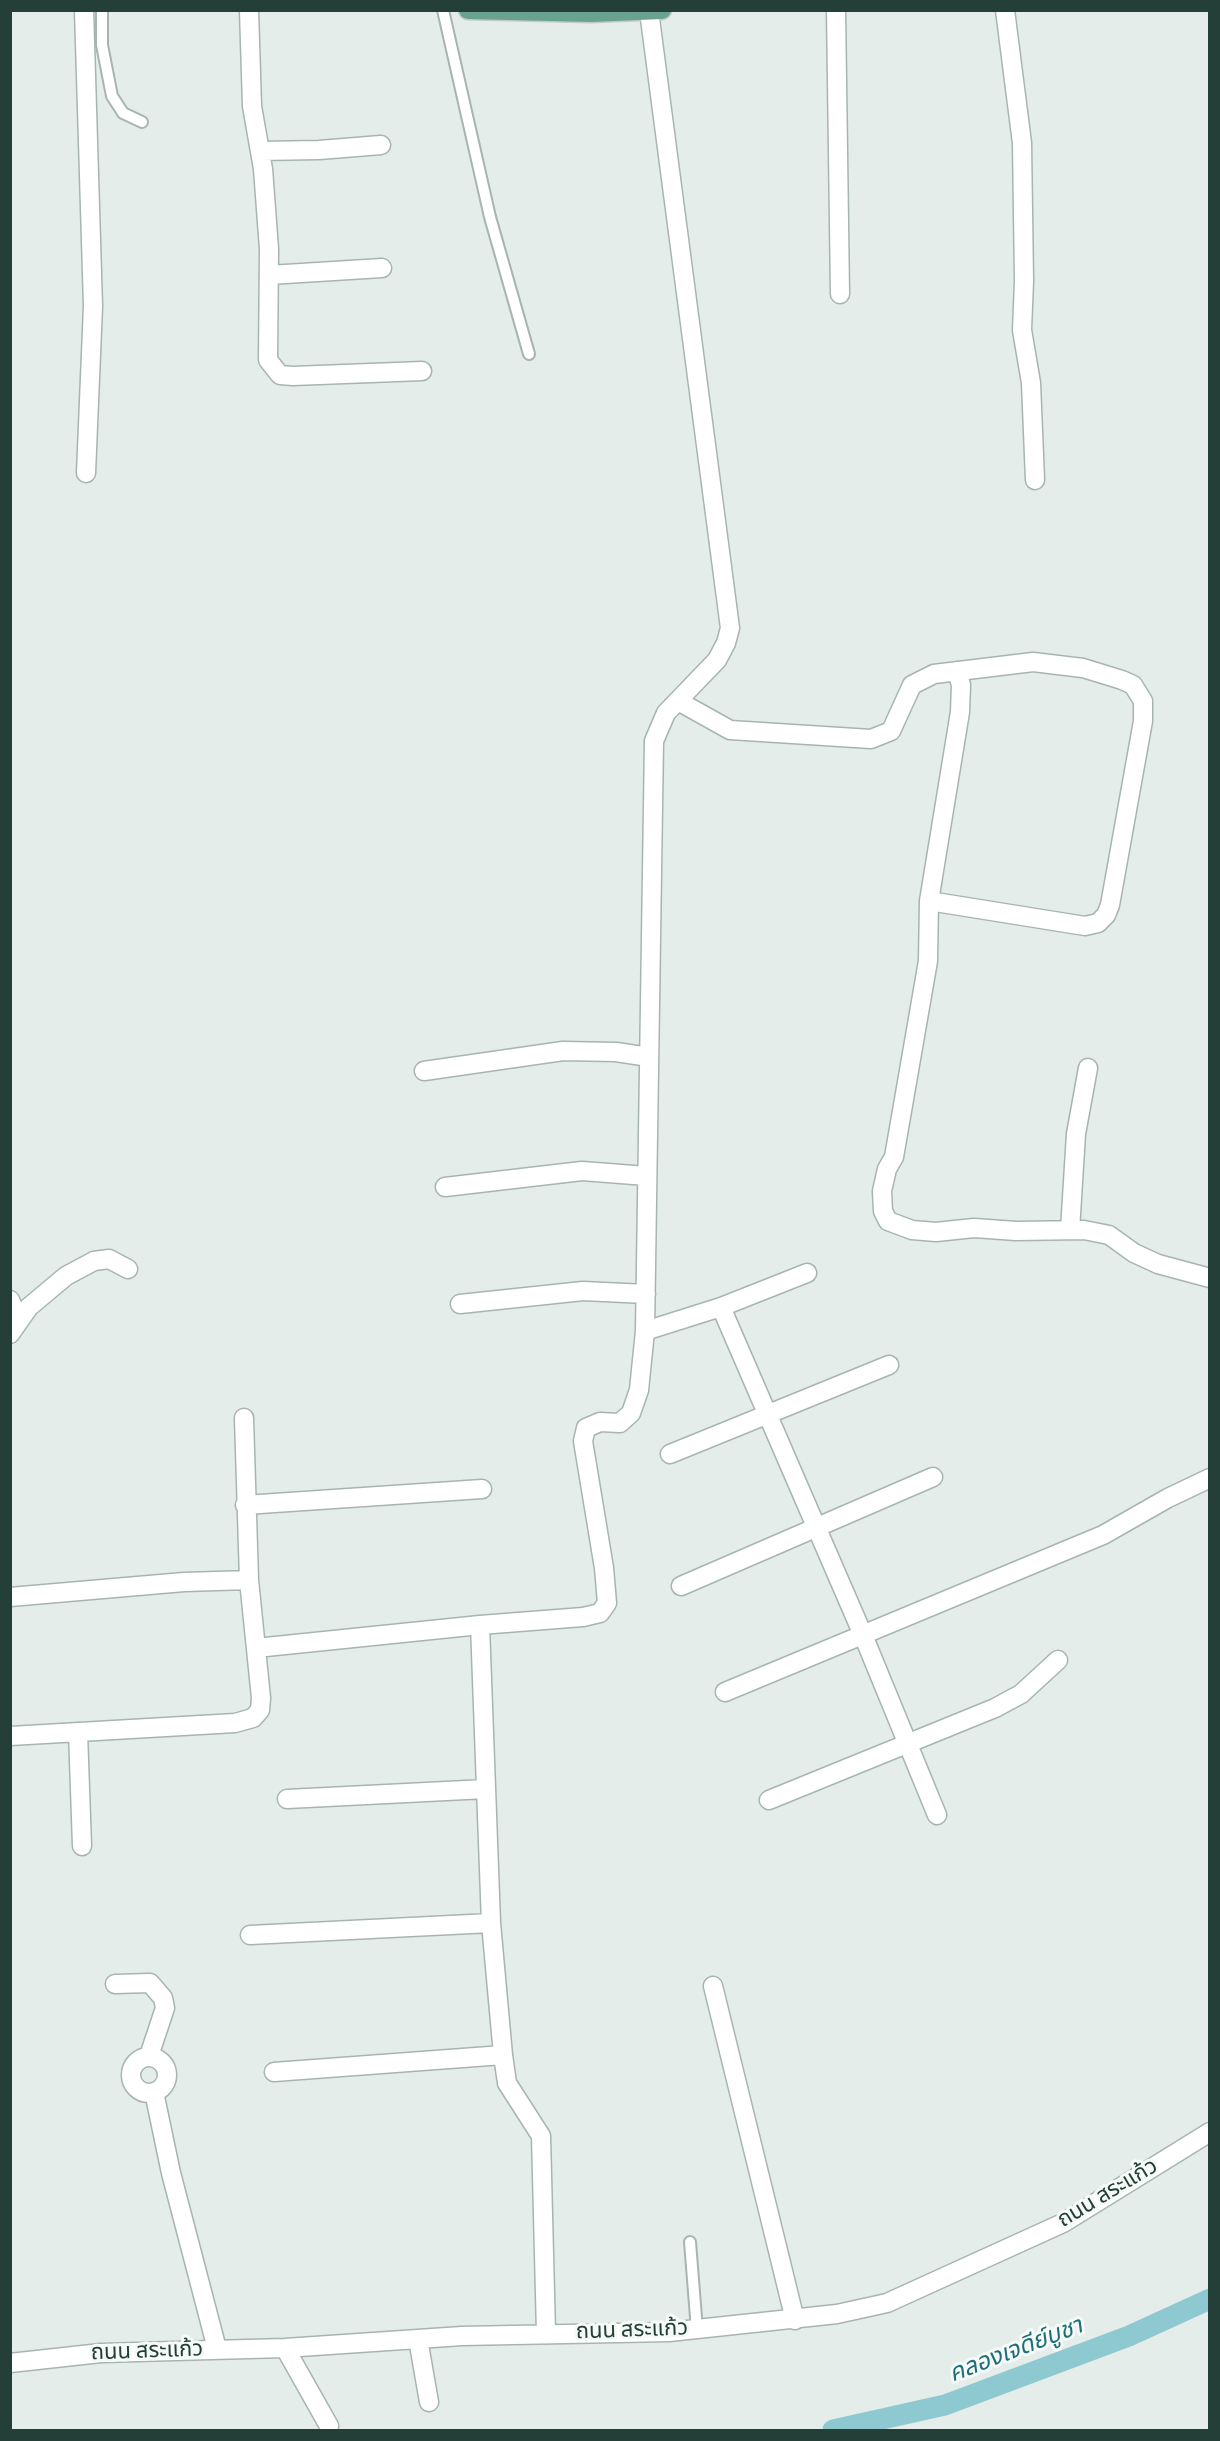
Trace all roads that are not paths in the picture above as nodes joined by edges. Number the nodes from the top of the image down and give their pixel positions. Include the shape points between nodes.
1 (84, 10) edge
2 (102, 10) edge
3 (249, 10) edge
4 (443, 10) edge
5 (468, 10) edge
6 (662, 10) edge
7 (836, 10) edge
8 (1005, 10) edge
9 (650, 11) edge
10 (142, 122) dead end
11 (381, 145) dead end
12 (260, 151) junction
13 (382, 268) dead end
14 (269, 275) junction
15 (840, 294) dead end
16 (529, 354) dead end
17 (422, 371) dead end
18 (86, 473) dead end
19 (1035, 480) dead end
20 (957, 671) junction
21 (678, 701) junction
22 (929, 901) junction
23 (649, 1057) junction
24 (1088, 1068) dead end
25 (424, 1071) dead end
26 (647, 1176) junction
27 (445, 1187) dead end
28 (1070, 1230) junction
29 (128, 1269) dead end
30 (807, 1273) dead end
31 (1209, 1278) edge
32 (646, 1294) junction
33 (10, 1300) edge
34 (460, 1304) dead end
35 (721, 1307) junction
36 (15, 1327) edge
37 (645, 1331) junction
38 (889, 1365) dead end
39 (767, 1413) junction
40 (244, 1418) dead end
41 (670, 1454) dead end
42 (933, 1477) dead end
43 (1209, 1478) edge
44 (482, 1489) dead end
45 (245, 1505) junction
46 (816, 1527) junction
47 (249, 1580) junction
48 (681, 1586) dead end
49 (10, 1597) edge
50 (480, 1625) junction
51 (863, 1635) junction
52 (256, 1648) junction
53 (1058, 1660) dead end
54 (725, 1692) dead end
55 (78, 1732) junction
56 (10, 1736) edge
57 (908, 1742) junction
58 (486, 1789) junction
59 (287, 1798) dead end
60 (769, 1800) dead end
61 (937, 1815) dead end
62 (82, 1846) dead end
63 (492, 1923) junction
64 (250, 1935) dead end
65 (115, 1984) dead end
66 (713, 1986) dead end
67 (503, 2055) junction
68 (149, 2056) junction
69 (274, 2073) dead end
70 (154, 2092) junction
71 (1209, 2132) edge
72 (690, 2242) dead end
73 (795, 2320) junction
74 (697, 2330) junction
75 (546, 2333) junction
76 (418, 2339) junction
77 (285, 2348) junction
78 (217, 2349) junction
79 (10, 2363) edge
80 (429, 2402) dead end
81 (329, 2426) dead end

1 - 18 street via 93,306
2 - 10 lane via 102,45 111,96 123,113
3 - 12 street via 252,106
4 - 16 lane via 490,217
5 - 9 main road
6 - 9 main road
7 - 15 street
8 - 19 street via 1022,143 1022,330 1032,393
9 - 21 street via 730,628 717,660
11 - 12 street
12 - 14 street
13 - 14 street
14 - 17 street via 268,360 280,375
20 - 21 street via 917,680 904,697 891,731 871,740 730,729
20 - 22 street via 962,697
20 - 22 street via 1033,662 1104,674 1122,680 1140,694 1143,721 1110,905 1098,923 1085,926
21 - 23 street via 666,713 654,741
22 - 28 street via 928,961 896,1147 882,1191 888,1221 912,1230 936,1232 974,1228
23 - 25 street via 563,1051
23 - 26 street
24 - 28 street via 1076,1134
26 - 27 street via 582,1172
26 - 32 street
28 - 31 street via 1109,1235 1158,1264
29 - 36 street via 109,1259 94,1261 52,1287
30 - 35 street
32 - 34 street via 583,1291
32 - 37 street
33 - 36 street
35 - 37 street
35 - 39 street
37 - 50 street via 639,1390 632,1413 620,1423 600,1422 586,1428 583,1441 604,1568 606,1609 583,1617
38 - 39 street
39 - 41 street
39 - 46 street
40 - 45 street
42 - 46 street
43 - 51 street via 1103,1535
44 - 45 street
45 - 47 street
46 - 48 street
46 - 51 street
47 - 49 street
47 - 52 street
50 - 52 street
50 - 58 street
51 - 54 street
51 - 57 street
52 - 55 street via 261,1698 260,1710 253,1718 235,1723
53 - 57 street via 1021,1694
55 - 56 street
55 - 62 street
57 - 60 street
57 - 61 street
58 - 59 street
58 - 63 street
63 - 64 street
63 - 67 street
65 - 68 street via 150,1983 163,1998 165,2008
66 - 73 street
67 - 69 street
67 - 75 street via 507,2083 541,2136
68 - 70 street via 160,2060 168,2075 164,2085
68 - 70 street via 135,2064 131,2080 138,2090
70 - 78 street
71 - 73 street, ถนน สระแก้ว via 1063,2223 962,2270 887,2303
72 - 74 lane
73 - 74 street, ถนน สระแก้ว
74 - 75 street, ถนน สระแก้ว
75 - 76 street, ถนน สระแก้ว
76 - 77 street, ถนน สระแก้ว
76 - 80 street
77 - 78 street, ถนน สระแก้ว
77 - 81 street
78 - 79 street, ถนน สระแก้ว via 78,2355

